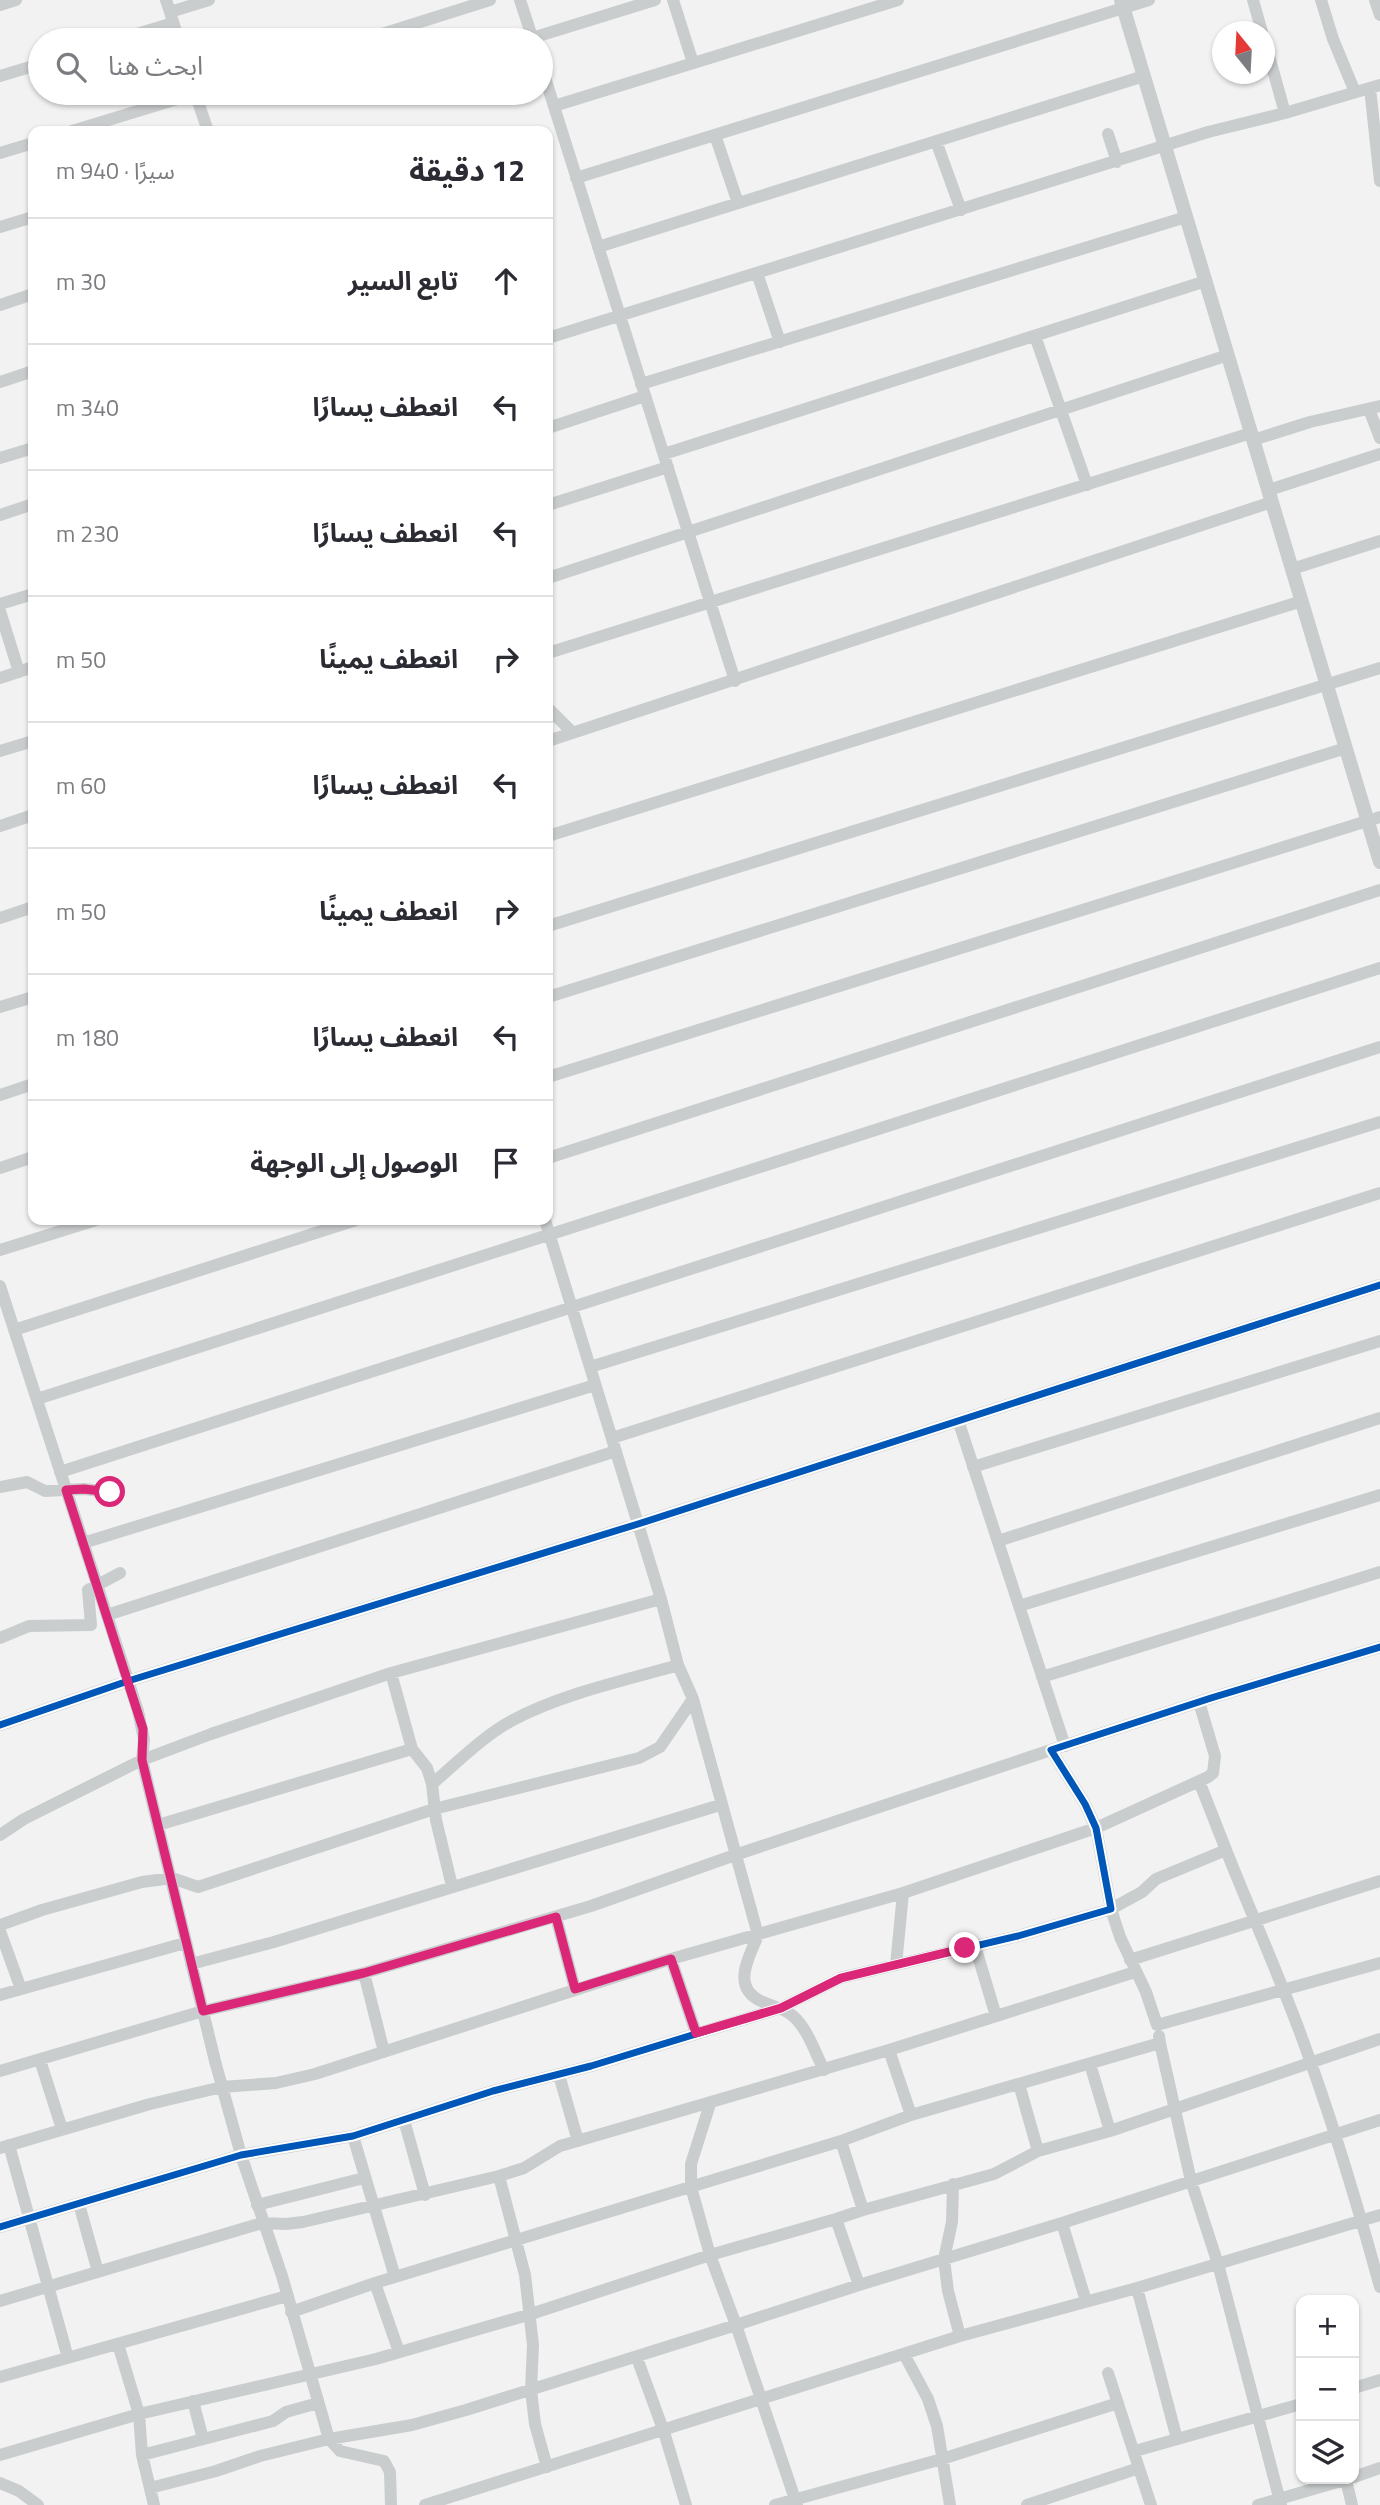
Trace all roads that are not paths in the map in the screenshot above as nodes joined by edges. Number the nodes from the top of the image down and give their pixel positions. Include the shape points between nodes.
1 (209, 0) edge
2 (490, 0) edge
3 (520, 0) edge
4 (655, 0) edge
5 (673, 0) edge
6 (896, 0) edge
7 (1149, 0) edge
8 (1253, 0) edge
9 (1321, 0) edge
10 (1375, 0) edge
11 (1123, 4) edge
12 (170, 12) edge
13 (1380, 15) edge
14 (1259, 21) edge
15 (140, 28) edge
16 (401, 28) edge
17 (529, 28) edge
18 (553, 33) edge
19 (693, 63) junction
20 (28, 68) edge
21 (0, 76) edge
22 (1144, 76) junction
23 (1275, 76) edge
24 (1375, 86) edge
25 (1355, 92) junction
26 (553, 103) edge
27 (157, 105) edge
28 (200, 105) edge
29 (554, 106) junction
30 (1285, 113) junction
31 (88, 126) edge
32 (206, 126) edge
33 (1108, 134) dead end
34 (715, 135) junction
35 (936, 141) junction
36 (28, 145) edge
37 (1166, 147) junction
38 (0, 153) edge
39 (1117, 162) junction
40 (576, 178) junction
41 (1380, 181) edge
42 (738, 203) junction
43 (961, 210) junction
44 (1186, 217) junction
45 (28, 219) edge
46 (0, 227) edge
47 (598, 247) junction
48 (757, 273) junction
49 (1206, 281) junction
50 (28, 296) edge
51 (0, 305) edge
52 (620, 315) junction
53 (553, 336) edge
54 (1035, 336) junction
55 (780, 342) junction
56 (1228, 355) junction
57 (28, 373) edge
58 (0, 382) edge
59 (643, 390) junction
60 (1375, 407) edge
61 (1061, 410) junction
62 (553, 426) edge
63 (1252, 437) junction
64 (1380, 438) edge
65 (28, 450) edge
66 (1380, 454) edge
67 (0, 458) edge
68 (666, 461) junction
69 (1087, 485) junction
70 (1270, 496) junction
71 (553, 503) edge
72 (28, 507) edge
73 (0, 515) edge
74 (688, 534) junction
75 (1380, 541) edge
76 (1292, 569) junction
77 (553, 576) edge
78 (28, 596) edge
79 (1302, 601) junction
80 (710, 602) junction
81 (0, 604) edge
82 (0, 611) edge
83 (553, 651) edge
84 (28, 668) edge
85 (1380, 668) edge
86 (19, 671) junction
87 (0, 678) edge
88 (735, 681) junction
89 (1327, 685) junction
90 (553, 713) edge
91 (573, 733) junction
92 (553, 739) edge
93 (28, 743) edge
94 (1346, 748) junction
95 (0, 751) edge
96 (28, 817) edge
97 (1374, 818) edge
98 (0, 826) edge
99 (553, 834) edge
100 (1380, 862) edge
101 (1380, 890) edge
102 (28, 909) edge
103 (0, 918) edge
104 (553, 924) edge
105 (1380, 968) edge
106 (553, 995) edge
107 (28, 999) edge
108 (0, 1007) edge
109 (1380, 1047) edge
110 (553, 1075) edge
111 (28, 1086) edge
112 (0, 1094) edge
113 (1380, 1122) edge
114 (553, 1156) edge
115 (28, 1159) edge
116 (0, 1168) edge
117 (1380, 1193) edge
118 (80, 1225) edge
119 (340, 1225) edge
120 (546, 1225) edge
121 (549, 1235) junction
122 (0, 1250) edge
123 (1380, 1285) edge
124 (0, 1286) edge
125 (572, 1307) junction
126 (14, 1330) junction
127 (1380, 1341) edge
128 (590, 1367) junction
129 (595, 1385) junction
130 (37, 1399) junction
131 (1380, 1418) edge
132 (959, 1423) junction
133 (612, 1438) junction
134 (616, 1451) junction
135 (973, 1467) junction
136 (60, 1472) junction
137 (0, 1487) edge
138 (66, 1490) junction
139 (110, 1492) dead end
140 (1380, 1494) edge
141 (638, 1524) junction
142 (998, 1541) junction
143 (83, 1543) junction
144 (1380, 1572) edge
145 (120, 1573) dead end
146 (97, 1584) junction
147 (661, 1598) junction
148 (1019, 1606) junction
149 (107, 1615) junction
150 (0, 1638) edge
151 (1380, 1647) edge
152 (678, 1665) junction
153 (391, 1673) junction
154 (1042, 1677) junction
155 (128, 1681) junction
156 (693, 1699) junction
157 (1199, 1703) junction
158 (0, 1725) edge
159 (1065, 1746) junction
160 (412, 1749) junction
161 (1051, 1751) junction
162 (142, 1760) junction
163 (1199, 1781) junction
164 (432, 1784) junction
165 (720, 1805) junction
166 (434, 1809) junction
167 (158, 1825) junction
168 (1096, 1828) junction
169 (0, 1835) edge
170 (1226, 1850) junction
171 (735, 1855) junction
172 (172, 1878) junction
173 (1380, 1881) edge
174 (452, 1886) junction
175 (903, 1893) junction
176 (1111, 1909) junction
177 (556, 1917) junction
178 (1254, 1920) junction
179 (0, 1925) edge
180 (0, 1931) edge
181 (758, 1935) junction
182 (185, 1943) junction
183 (975, 1946) junction
184 (671, 1959) junction
185 (1380, 1963) edge
186 (191, 1964) junction
187 (896, 1965) junction
188 (1133, 1966) junction
189 (364, 1973) junction
190 (21, 1989) junction
191 (575, 1989) junction
192 (1283, 1992) junction
193 (0, 1995) edge
194 (781, 2008) junction
195 (203, 2011) junction
196 (996, 2016) junction
197 (1157, 2025) junction
198 (696, 2033) junction
199 (1380, 2039) edge
200 (1160, 2043) junction
201 (889, 2050) junction
202 (384, 2052) junction
203 (40, 2060) junction
204 (1311, 2062) junction
205 (1090, 2064) junction
206 (824, 2070) junction
207 (0, 2071) edge
208 (559, 2075) junction
209 (1019, 2084) junction
210 (222, 2087) junction
211 (710, 2104) junction
212 (1173, 2110) junction
213 (911, 2115) junction
214 (404, 2120) junction
215 (1380, 2120) edge
216 (62, 2129) junction
217 (1110, 2131) junction
218 (1335, 2135) junction
219 (352, 2136) junction
220 (578, 2141) junction
221 (841, 2141) junction
222 (4, 2146) edge
223 (1038, 2151) junction
224 (241, 2155) junction
225 (499, 2176) junction
226 (364, 2178) junction
227 (1191, 2181) junction
228 (953, 2185) junction
229 (691, 2187) junction
230 (425, 2195) junction
231 (79, 2204) junction
232 (257, 2205) junction
233 (373, 2206) junction
234 (863, 2210) junction
235 (1380, 2215) edge
236 (31, 2219) junction
237 (836, 2219) junction
238 (1362, 2220) junction
239 (262, 2222) junction
240 (1062, 2223) junction
241 (0, 2227) edge
242 (516, 2240) junction
243 (710, 2255) junction
244 (944, 2259) junction
245 (1218, 2264) junction
246 (98, 2272) junction
247 (395, 2277) junction
248 (375, 2283) junction
249 (859, 2286) junction
250 (48, 2287) junction
251 (1380, 2287) edge
252 (1137, 2288) junction
253 (287, 2297) junction
254 (0, 2301) edge
255 (1086, 2301) junction
256 (291, 2312) junction
257 (531, 2314) junction
258 (736, 2325) junction
259 (960, 2336) junction
260 (118, 2344) junction
261 (399, 2352) junction
262 (904, 2354) junction
263 (68, 2358) junction
264 (637, 2358) junction
265 (0, 2361) edge
266 (1108, 2373) dead end
267 (310, 2374) junction
268 (2, 2377) edge
269 (1380, 2380) edge
270 (1359, 2386) edge
271 (531, 2390) junction
272 (761, 2399) junction
273 (192, 2401) junction
274 (318, 2403) junction
275 (1118, 2403) junction
276 (1296, 2406) edge
277 (139, 2414) junction
278 (1258, 2418) junction
279 (663, 2430) junction
280 (203, 2439) junction
281 (329, 2439) junction
282 (1177, 2440) junction
283 (1135, 2451) junction
284 (0, 2455) edge
285 (142, 2455) junction
286 (942, 2459) junction
287 (547, 2467) junction
288 (1139, 2468) junction
289 (1380, 2468) edge
290 (1359, 2475) edge
291 (0, 2483) edge
292 (1332, 2484) edge
293 (1348, 2484) edge
294 (150, 2487) junction
295 (1050, 2501) edge
296 (796, 2502) edge
297 (1280, 2502) edge
298 (38, 2505) edge
299 (154, 2505) edge
300 (391, 2505) edge
301 (425, 2505) edge
302 (687, 2505) edge
303 (775, 2505) edge
304 (950, 2505) edge
305 (1027, 2505) edge
306 (1151, 2505) edge
307 (1258, 2505) edge
308 (1352, 2505) edge

1 - 12 street
2 - 16 street
3 - 17 street
4 - 18 street
5 - 19 street
6 - 19 street
7 - 11 street
8 - 14 street
9 - 25 street
10 - 13 street
11 - 22 street
11 - 34 street
12 - 15 street
19 - 29 street
20 - 21 street
22 - 35 street
22 - 37 street
23 - 30 street
24 - 25 street
24 - 41 street
25 - 30 street
26 - 29 street
27 - 31 street
28 - 32 street
29 - 40 street
30 - 37 street
33 - 39 street
34 - 40 street
34 - 42 street
35 - 42 street
35 - 43 street
36 - 38 street
37 - 39 street
37 - 44 street
39 - 43 street
40 - 47 street
42 - 47 street
43 - 48 street
44 - 49 street
44 - 55 street
45 - 46 street
47 - 52 street
48 - 52 street
48 - 55 street
49 - 54 street
49 - 56 street
50 - 51 street
52 - 53 street
52 - 59 street
54 - 61 street
54 - 68 street
55 - 59 street
56 - 61 street
56 - 63 street
57 - 58 street
59 - 62 street
59 - 68 street
60 - 63 street
60 - 64 street
61 - 69 street
61 - 74 street
63 - 69 street
63 - 70 street
65 - 67 street
66 - 70 street
68 - 71 street
68 - 74 street
69 - 80 street
70 - 76 street
70 - 88 street
72 - 73 street
74 - 77 street
74 - 80 street
75 - 76 street
76 - 79 street
78 - 81 street
79 - 89 street
79 - 99 street
80 - 83 street
80 - 88 street
82 - 86 street
84 - 86 street
85 - 89 street
86 - 87 street
88 - 91 street
89 - 94 street
89 - 104 street
90 - 91 street
91 - 92 street
93 - 95 street
94 - 97 street
94 - 106 street
96 - 98 street
97 - 100 street
97 - 110 street
101 - 114 street
102 - 103 street
105 - 121 street
107 - 108 street
109 - 125 street
111 - 112 street
113 - 128 street
115 - 116 street
117 - 133 street
118 - 122 street
119 - 126 street
120 - 121 street
121 - 125 street
121 - 130 street
123 - 132 street
124 - 126 street
125 - 128 street
125 - 136 street
126 - 130 street
127 - 135 street
128 - 129 street
129 - 133 street
129 - 143 street
130 - 136 street
131 - 142 street
132 - 135 street
132 - 141 street
133 - 134 street
134 - 141 street
134 - 149 street
135 - 142 street
136 - 138 street
137 - 138 street via 27,1482 45,1491
138 - 139 street
138 - 143 street
140 - 148 street
141 - 147 street
141 - 155 street
142 - 148 street
143 - 146 street
144 - 154 street
145 - 146 street
146 - 149 street
146 - 150 street via 88,1590 91,1625 29,1626
147 - 152 street
147 - 153 street
148 - 154 street
149 - 155 street
151 - 157 street
152 - 156 street
152 - 164 street via 561,1700 514,1720
153 - 160 street
153 - 162 street
154 - 159 street
155 - 158 street
155 - 162 street via 143,1729
156 - 165 street
156 - 166 street via 660,1747 650,1754
157 - 159 street
157 - 163 street via 1216,1766
159 - 161 street
160 - 164 street via 427,1768
160 - 167 street
161 - 168 street
161 - 171 street
162 - 167 street
162 - 169 street
163 - 168 street
163 - 170 street
164 - 166 street
165 - 171 street
165 - 174 street
166 - 172 street via 198,1887
166 - 174 street
167 - 172 street
168 - 175 street
168 - 176 street
170 - 176 street via 1163,1875
170 - 178 street
171 - 177 street
171 - 181 street
172 - 179 street via 110,1890
172 - 182 street
173 - 178 street
174 - 186 street
175 - 181 street
175 - 187 street
176 - 183 street
176 - 188 street
177 - 189 street
177 - 191 street
178 - 188 street
178 - 192 street
180 - 190 street
181 - 184 street
181 - 194 street via 743,1972 746,1985 755,1998
182 - 186 street
182 - 190 street
183 - 187 street
183 - 196 street
184 - 191 street
184 - 198 street
185 - 192 street
186 - 195 street
187 - 194 street via 828,1983
188 - 196 street
188 - 197 street
189 - 195 street
189 - 202 street
190 - 193 street
191 - 202 street
192 - 197 street
192 - 204 street
194 - 198 street
194 - 206 street via 799,2023
195 - 203 street
195 - 210 street
196 - 201 street
197 - 200 street
198 - 208 street
199 - 204 street
200 - 205 street
200 - 212 street
201 - 206 street
201 - 213 street
202 - 210 street via 276,2083
203 - 207 street
203 - 216 street
204 - 212 street
204 - 218 street
205 - 209 street
205 - 217 street
206 - 211 street
208 - 214 street
208 - 220 street
209 - 213 street
209 - 223 street
210 - 216 street
210 - 224 street
211 - 220 street
211 - 229 street via 691,2164
212 - 217 street
212 - 227 street
213 - 221 street
214 - 219 street
214 - 230 street
215 - 218 street
216 - 222 street
217 - 223 street
218 - 227 street
218 - 238 street
219 - 224 street
219 - 226 street
220 - 225 street
221 - 229 street
221 - 234 street
222 - 236 street
223 - 228 street via 994,2174
224 - 231 street
224 - 232 street
225 - 230 street
225 - 242 street
226 - 232 street
226 - 233 street
227 - 240 street
227 - 245 street
228 - 234 street
228 - 244 street
229 - 242 street
229 - 243 street
230 - 233 street
231 - 236 street
231 - 246 street
232 - 239 street
233 - 239 street via 303,2222
233 - 247 street
234 - 237 street
235 - 238 street
236 - 241 street
236 - 250 street
237 - 243 street
237 - 249 street
238 - 245 street
238 - 251 street
239 - 246 street
239 - 253 street
240 - 244 street
240 - 255 street
242 - 247 street
242 - 257 street
243 - 257 street
243 - 258 street
244 - 249 street
244 - 259 street
245 - 252 street
245 - 278 street
246 - 250 street
247 - 248 street
248 - 256 street
248 - 261 street
249 - 258 street
250 - 254 street
250 - 263 street
252 - 255 street
252 - 282 street
253 - 256 street
253 - 260 street
255 - 259 street
256 - 267 street
257 - 261 street
257 - 271 street
258 - 264 street
258 - 272 street
259 - 262 street
260 - 263 street
260 - 277 street
261 - 267 street
262 - 272 street
262 - 286 street via 928,2399
263 - 268 street
264 - 271 street
264 - 279 street
265 - 268 street
266 - 275 street
267 - 273 street
267 - 274 street
269 - 270 street
271 - 281 street via 412,2425
271 - 287 street
272 - 279 street
272 - 296 street
273 - 277 street
273 - 280 street
274 - 280 street via 286,2412 274,2421
274 - 281 street
275 - 283 street
275 - 286 street
276 - 278 street
277 - 284 street
277 - 285 street
278 - 282 street
278 - 297 street
279 - 287 street
279 - 302 street
280 - 285 street
281 - 294 street
281 - 300 street via 340,2451 384,2461 390,2472
282 - 283 street
283 - 288 street
285 - 294 street
286 - 296 street
286 - 304 street
287 - 301 street
288 - 295 street
288 - 306 street
289 - 290 street
291 - 298 street
292 - 297 street
293 - 308 street
294 - 299 street
295 - 305 street
296 - 303 street
297 - 307 street

